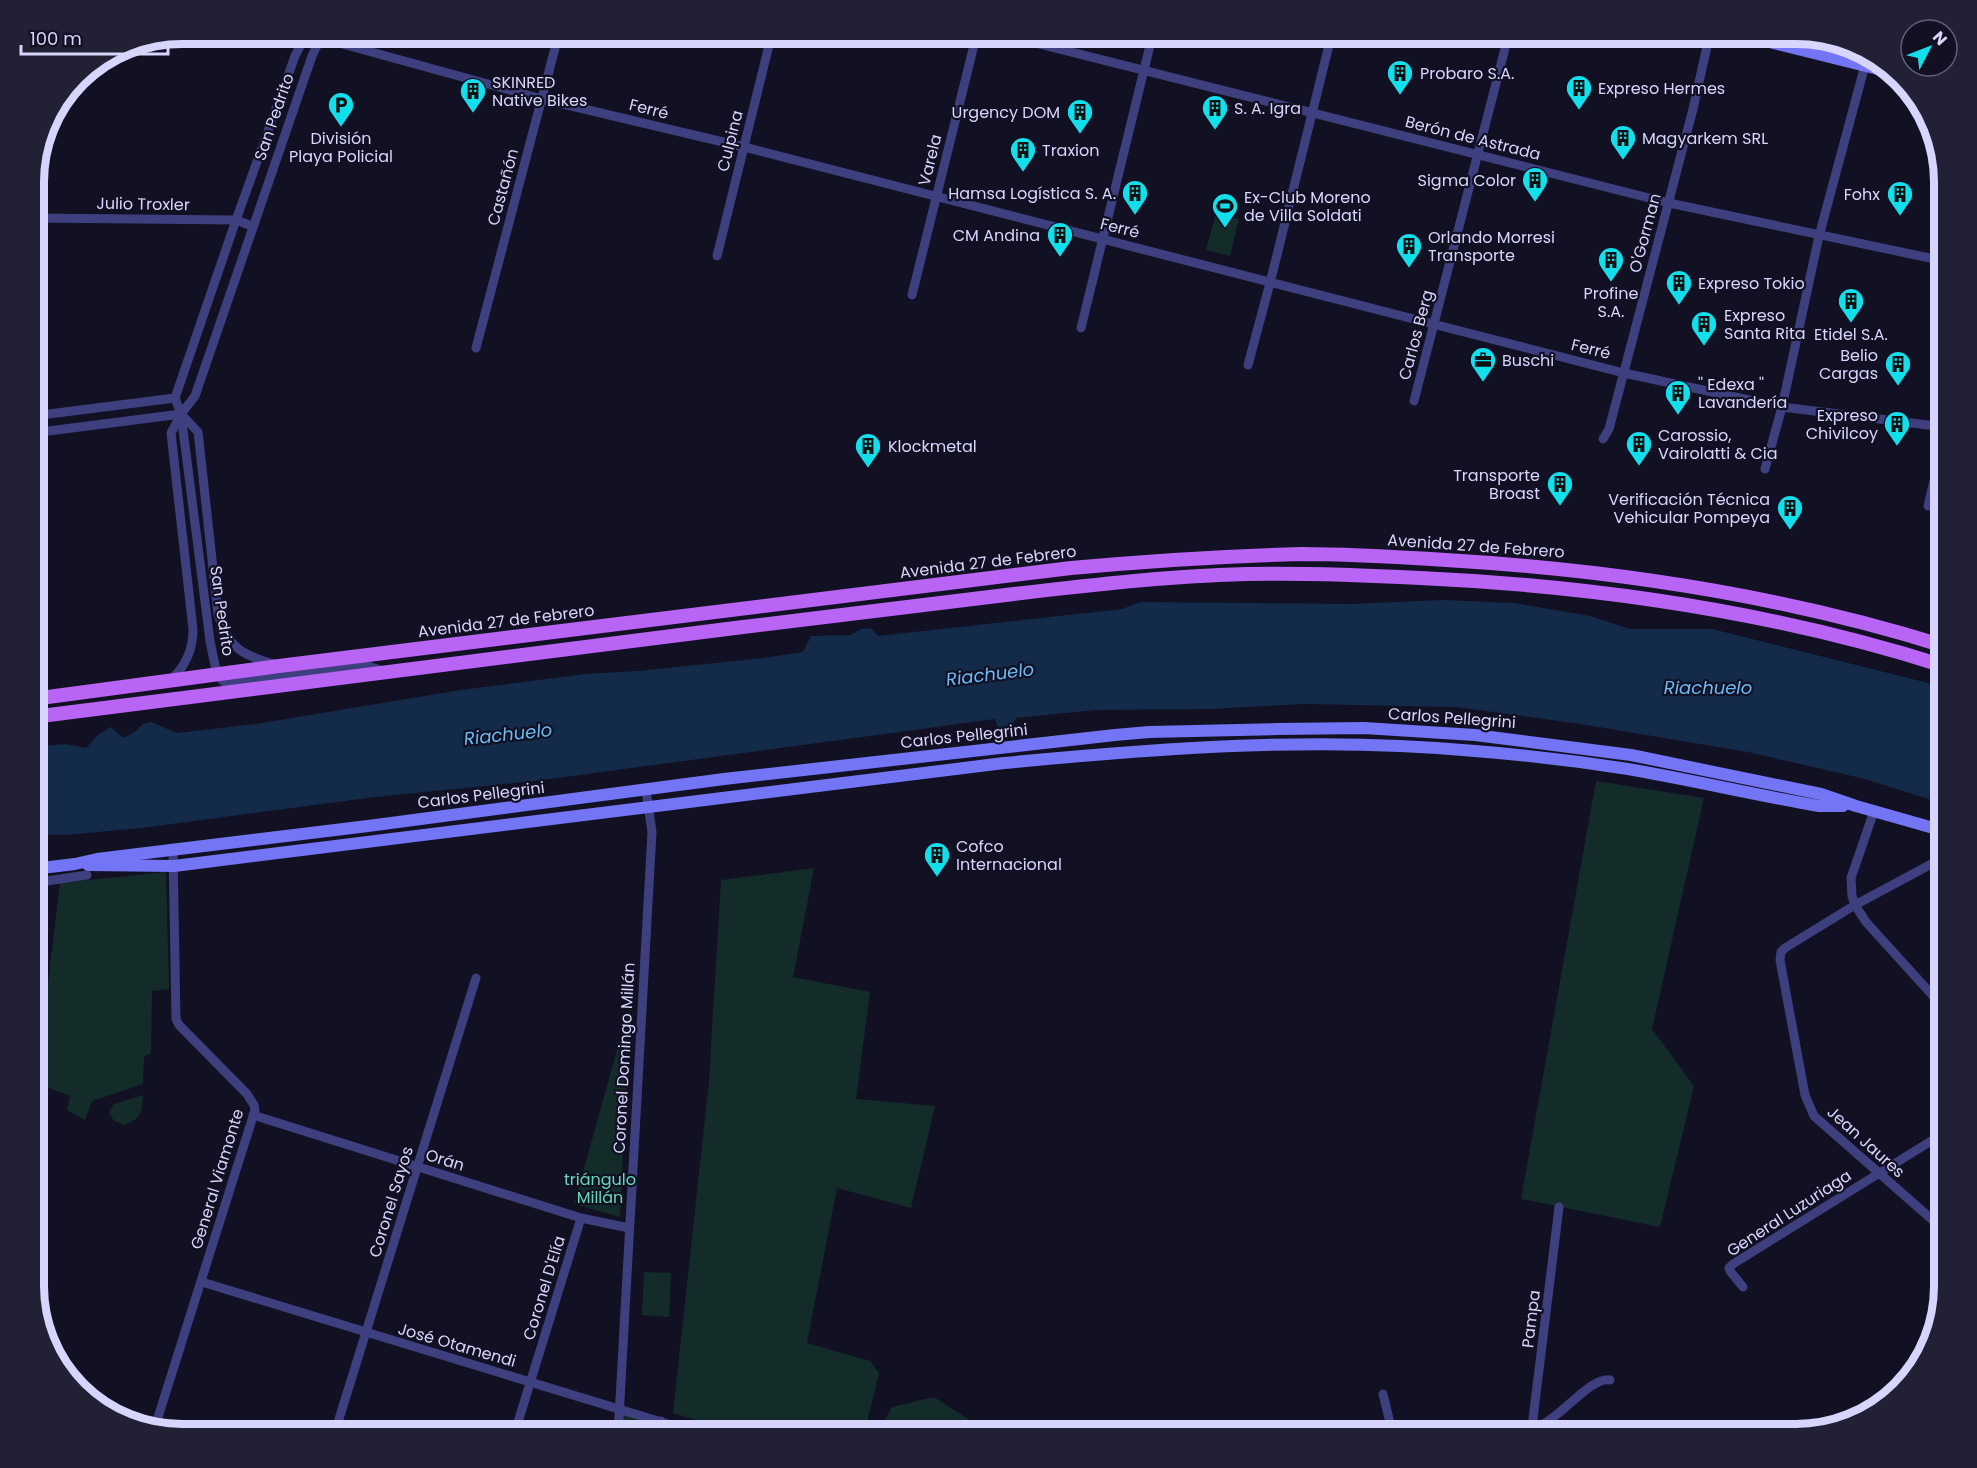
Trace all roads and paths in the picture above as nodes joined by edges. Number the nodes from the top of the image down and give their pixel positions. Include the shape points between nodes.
1 (302, 44) edge
2 (318, 44) edge
3 (350, 44) edge
4 (556, 44) edge
5 (769, 44) edge
6 (974, 44) edge
7 (1040, 44) edge
8 (1150, 44) edge
9 (1329, 44) edge
10 (1506, 44) edge
11 (1708, 44) edge
12 (1788, 44) edge
13 (1855, 58) edge
14 (1866, 64) edge
15 (1144, 70) junction
16 (542, 99) junction
17 (1311, 112) junction
18 (744, 147) junction
19 (1479, 155) junction
20 (936, 198) junction
21 (1669, 203) junction
22 (44, 218) edge
23 (236, 220) junction
24 (252, 226) junction
25 (1819, 236) junction
26 (1102, 239) junction
27 (717, 256) dead end
28 (1934, 259) edge
29 (1270, 283) junction
30 (912, 295) dead end
31 (1434, 325) junction
32 (1081, 328) dead end
33 (476, 348) dead end
34 (1248, 365) dead end
35 (1624, 372) junction
36 (175, 398) junction
37 (1414, 401) dead end
38 (1782, 406) junction
39 (180, 414) junction
40 (44, 415) edge
41 (1934, 426) edge
42 (44, 432) edge
43 (1603, 439) dead end
44 (1765, 469) dead end
45 (1934, 480) edge
46 (1928, 506) dead end
47 (1374, 556) junction
48 (1570, 569) junction
49 (1374, 575) junction
50 (1565, 587) junction
51 (907, 588) junction
52 (909, 607) junction
53 (1934, 643) edge
54 (1934, 663) edge
55 (279, 666) junction
56 (385, 672) junction
57 (217, 675) junction
58 (170, 681) junction
59 (44, 698) edge
60 (44, 716) edge
61 (646, 790) junction
62 (1856, 806) junction
63 (648, 808) junction
64 (1874, 811) junction
65 (1934, 827) edge
66 (173, 851) junction
67 (1934, 863) edge
68 (75, 864) junction
69 (174, 866) junction
70 (44, 868) edge
71 (87, 875) dead end
72 (44, 881) edge
73 (1855, 905) junction
74 (476, 978) dead end
75 (1934, 997) edge
76 (253, 1115) junction
77 (1934, 1139) edge
78 (417, 1168) junction
79 (1880, 1173) junction
80 (1559, 1207) dead end
81 (581, 1218) junction
82 (1934, 1222) edge
83 (629, 1228) junction
84 (201, 1282) junction
85 (1743, 1287) dead end
86 (366, 1334) junction
87 (1610, 1380) dead end
88 (531, 1383) junction
89 (1383, 1394) dead end
90 (619, 1410) junction
91 (661, 1421) joint
92 (157, 1422) edge
93 (337, 1424) edge
94 (518, 1424) edge
95 (618, 1424) edge
96 (670, 1424) edge
97 (1391, 1424) edge
98 (1533, 1424) edge
99 (1544, 1424) edge

1 - 23 street, San Pedrito
2 - 24 street, San Pedrito
3 - 16 street, Ferré
4 - 16 street, Castañón
5 - 18 street, Culpina
6 - 20 street, Varela
7 - 15 street, Berón de Astrada
8 - 15 street
9 - 17 street
10 - 19 street, Carlos Berg
11 - 21 street, O'Gorman
12 - 13 main road
14 - 25 street
15 - 17 street, Berón de Astrada
15 - 26 street
16 - 18 street, Ferré
16 - 33 street, Castañón
17 - 19 street, Berón de Astrada
17 - 29 street
18 - 20 street, Ferré
18 - 27 street, Culpina
19 - 21 street, Berón de Astrada
19 - 31 street, Carlos Berg
20 - 26 street, Ferré
20 - 30 street, Varela
21 - 25 street, Berón de Astrada
21 - 35 street, O'Gorman
22 - 23 street, Julio Troxler
23 - 24 street, Julio Troxler
23 - 36 street, San Pedrito
24 - 39 street, San Pedrito via 195,396
25 - 28 street, Berón de Astrada
25 - 38 street
26 - 29 street, Ferré
26 - 32 street
29 - 31 street, Ferré
29 - 34 street
31 - 35 street, Ferré
31 - 37 street, Carlos Berg
35 - 38 street, Ferré
35 - 43 street, O'Gorman
36 - 39 street, San Pedrito
36 - 40 street
38 - 41 street, Ferré
38 - 44 street
39 - 42 street
39 - 55 street, San Pedrito via 198,432 222,627 236,649
39 - 57 street, San Pedrito
39 - 58 street, San Pedrito via 171,433 193,641 190,654
45 - 46 street
47 - 48 main road, Avenida 27 de Febrero
47 - 49 main road
47 - 51 main road, Avenida 27 de Febrero via 1194,558
48 - 50 main road
48 - 53 main road, Avenida 27 de Febrero via 1785,603
49 - 50 main road, Avenida 27 de Febrero
49 - 52 main road, Avenida 27 de Febrero via 1373,582 1347,582 1335,574 1241,574 1102,584
50 - 54 main road, Avenida 27 de Febrero via 1763,619
51 - 52 main road
51 - 55 main road, Avenida 27 de Febrero
52 - 56 main road via 906,616 869,621 856,613
55 - 57 main road, Avenida 27 de Febrero
56 - 57 street, San Pedrito via 365,665 224,682
56 - 60 main road
57 - 58 main road, Avenida 27 de Febrero
58 - 59 main road, Avenida 27 de Febrero
61 - 62 main road, Carlos Pellegrini via 1137,733 1364,728 1476,735 1631,755 1775,783
61 - 63 street, Coronel Domingo Millán
61 - 66 main road, Carlos Pellegrini
62 - 63 main road, Carlos Pellegrini via 1819,806 1548,758 1345,744 1108,753
62 - 64 main road, Carlos Pellegrini
63 - 69 main road, Carlos Pellegrini
63 - 83 street, Coronel Domingo Millán via 652,832
64 - 65 main road, Carlos Pellegrini
64 - 73 street via 1851,878
66 - 68 main road, Carlos Pellegrini
66 - 69 street, General Viamonte
67 - 73 street
68 - 69 main road, Carlos Pellegrini
68 - 70 main road, Carlos Pellegrini
69 - 76 street, General Viamonte via 176,1019 247,1094 254,1105
71 - 72 street
73 - 75 street
73 - 79 street, Jean Jaures via 1781,952 1781,970 1808,1106 1822,1125
74 - 78 street, Coronel Sayos
76 - 78 street, Orán
76 - 84 street, General Viamonte
77 - 79 street, General Luzuriaga
78 - 81 street, Orán
78 - 86 street, Coronel Sayos
79 - 82 street, Jean Jaures
79 - 85 street, General Luzuriaga via 1733,1264 1730,1271
80 - 98 street, Pampa
81 - 83 street, Orán
81 - 88 street, Coronel D'Elía
83 - 90 street, Coronel Domingo Millán
84 - 86 street, José Otamendi
84 - 92 street, General Viamonte
86 - 88 street, José Otamendi
86 - 93 street, Coronel Sayos
87 - 99 street via 1598,1381
88 - 90 street, José Otamendi
88 - 94 street, Coronel D'Elía
89 - 97 street
90 - 91 street, José Otamendi
90 - 95 street, Coronel Domingo Millán
91 - 96 street, José Otamendi

